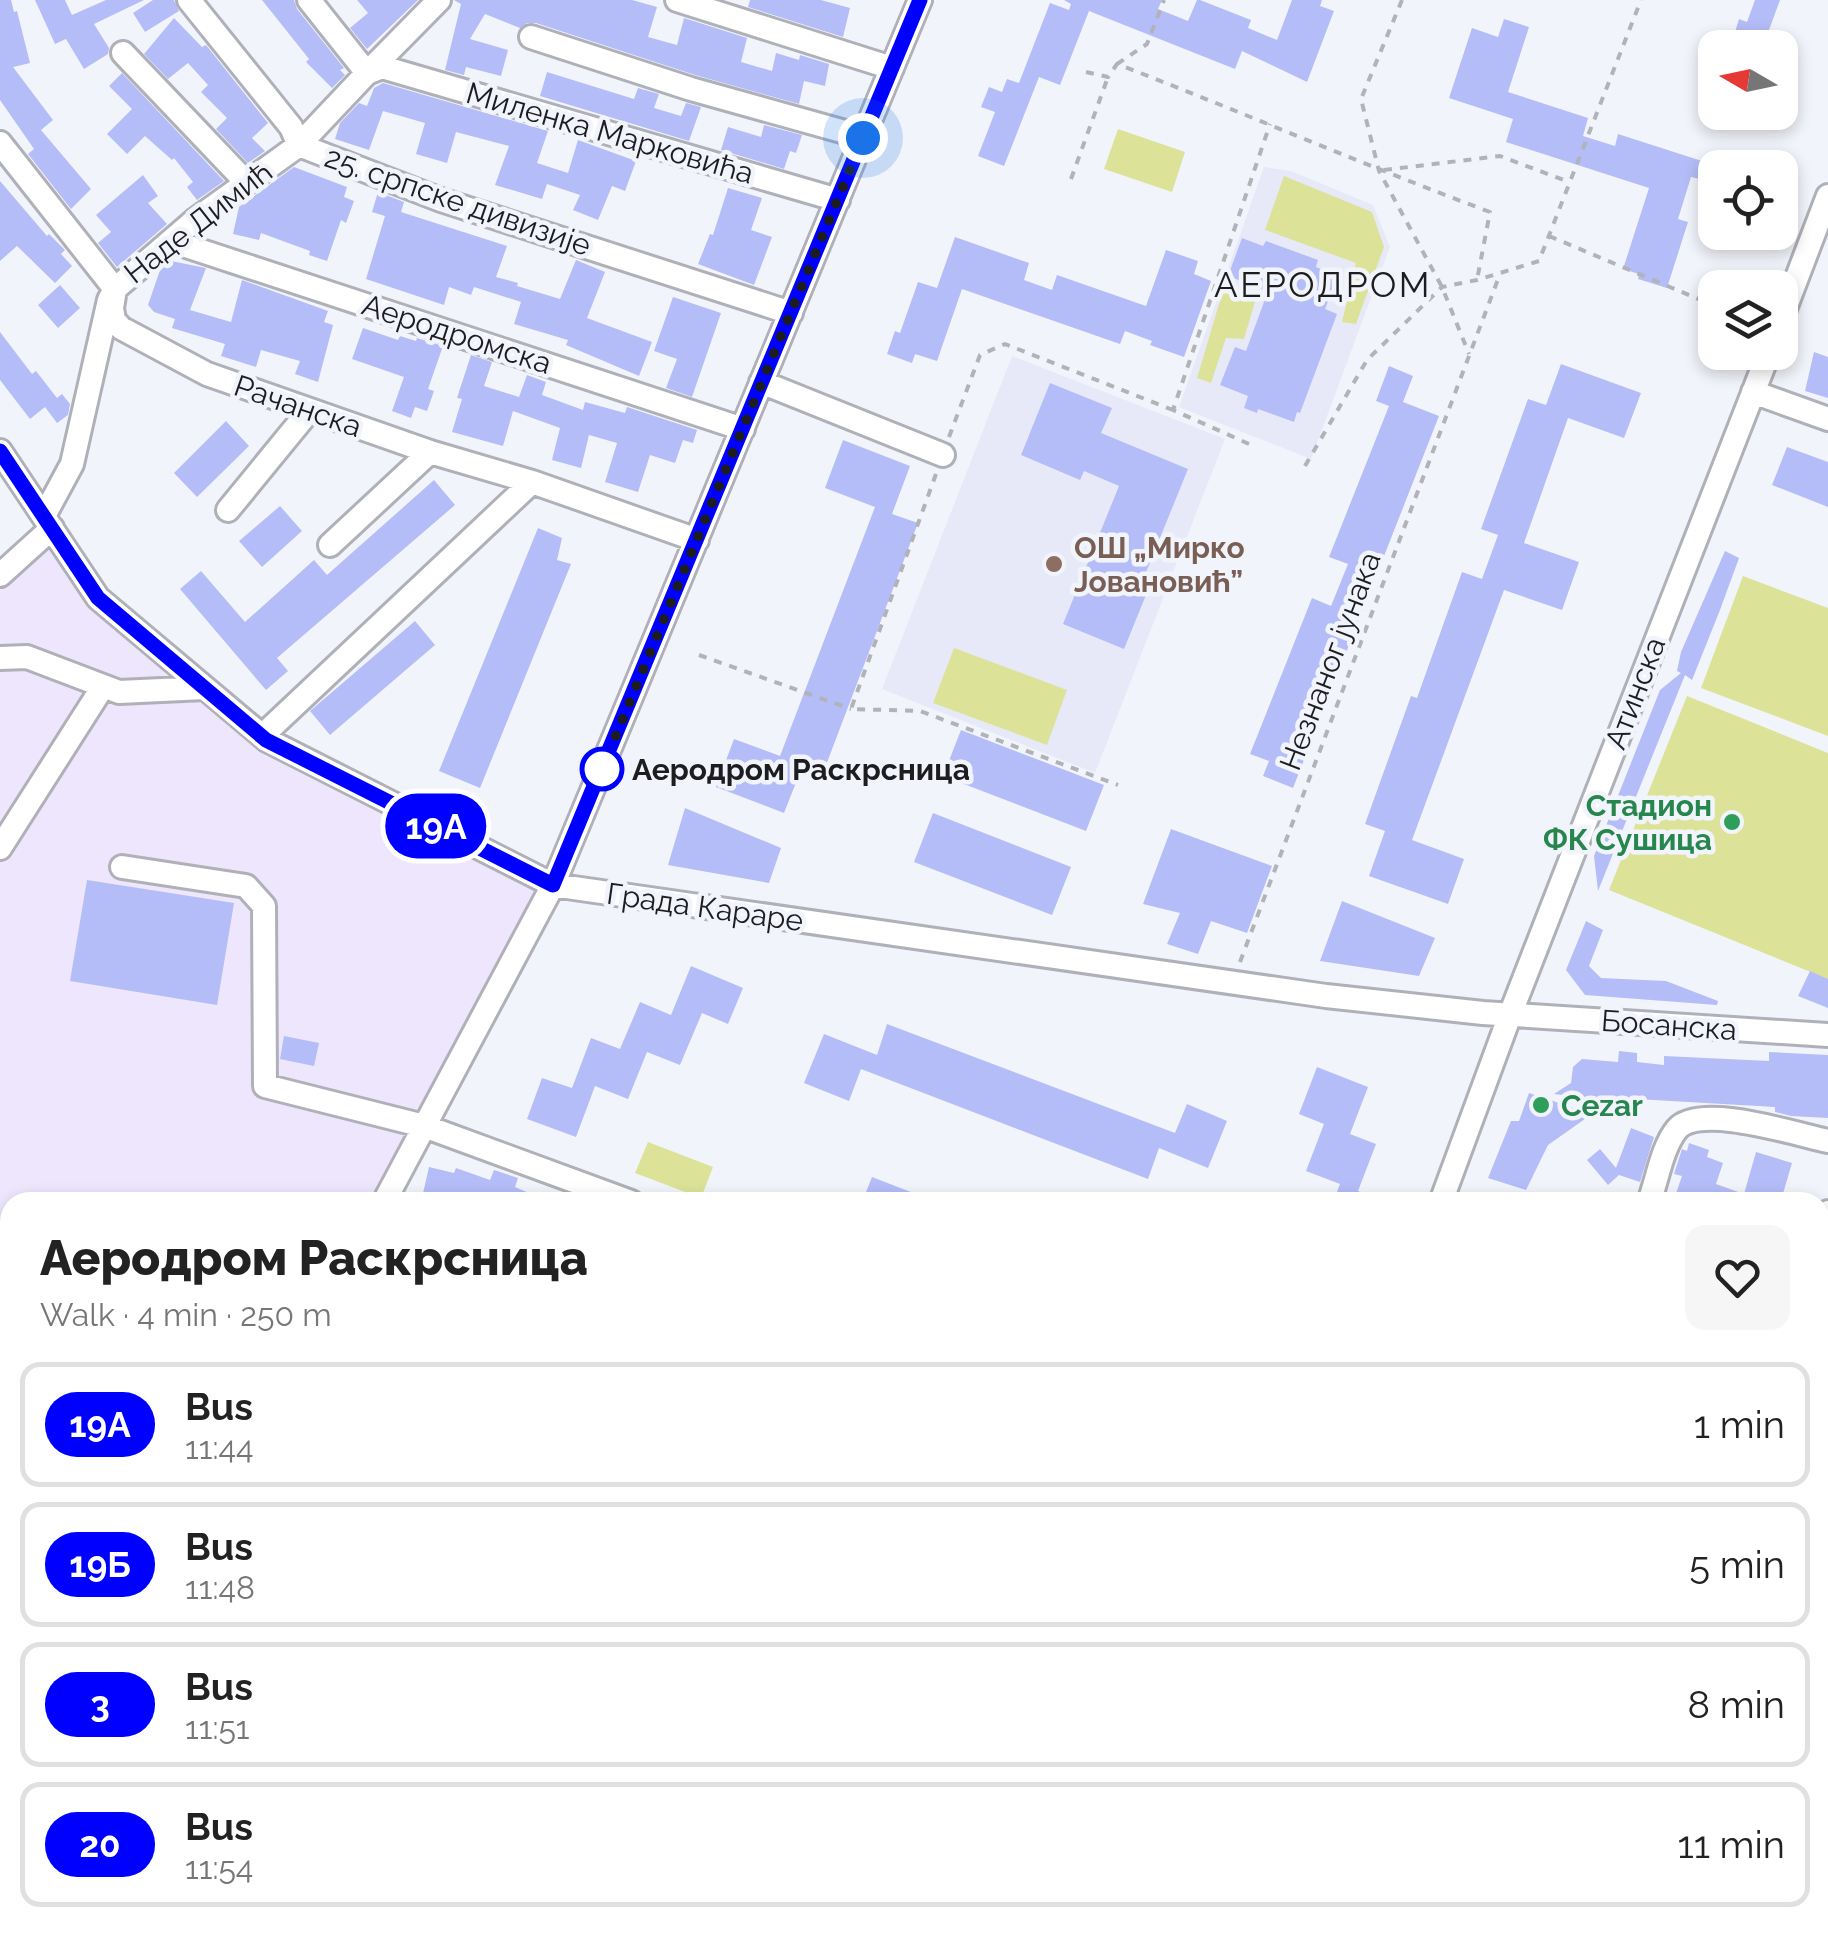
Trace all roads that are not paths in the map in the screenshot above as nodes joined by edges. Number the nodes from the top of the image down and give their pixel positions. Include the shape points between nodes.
1 (189, 0) edge
2 (309, 0) edge
3 (439, 0) edge
4 (678, 0) edge
5 (920, 0) edge
6 (531, 38) dead end
7 (122, 52) dead end
8 (892, 68) junction
9 (375, 70) junction
10 (863, 138) junction
11 (0, 144) edge
12 (299, 145) junction
13 (245, 181) junction
14 (1828, 196) edge
15 (838, 200) junction
16 (172, 241) junction
17 (1798, 275) edge
18 (115, 288) junction
19 (791, 313) junction
20 (1762, 370) edge
21 (761, 382) junction
22 (1754, 392) junction
23 (309, 412) junction
24 (1828, 419) edge
25 (743, 429) junction
26 (0, 451) edge
27 (430, 452) junction
28 (942, 455) road end
29 (532, 482) junction
30 (228, 510) dead end
31 (48, 522) junction
32 (697, 540) junction
33 (330, 546) dead end
34 (0, 576) edge
35 (0, 658) edge
36 (102, 688) junction
37 (205, 688) junction
38 (262, 736) junction
39 (0, 848) edge
40 (122, 867) dead end
41 (553, 885) junction
42 (1510, 1015) junction
43 (1828, 1036) edge
44 (424, 1126) junction
45 (1828, 1141) edge
46 (389, 1192) edge
47 (604, 1192) edge
48 (1445, 1192) edge
49 (1652, 1192) edge

1 - 12 street, 25. српске дивизије
2 - 9 street
3 - 9 street, Наде Димић
4 - 8 street
5 - 8 street
6 - 10 street
7 - 13 street
8 - 10 street
9 - 12 street, Наде Димић
9 - 15 street, Миленка Марковића
10 - 15 street
11 - 18 street, Рачанска
12 - 13 street, Наде Димић
12 - 19 street, 25. српске дивизије via 441,200
13 - 16 street, Наде Димић
14 - 17 street
15 - 19 street
16 - 18 street, Наде Димић
16 - 25 street, Аеродромска
18 - 23 street, Рачанска via 112,308 121,328 207,374
18 - 31 street, Наде Димић via 72,464
19 - 21 street
20 - 22 street, Атинска
21 - 25 street
21 - 28 street
22 - 24 street
22 - 42 street, Атинска
23 - 27 street, Рачанска
23 - 30 street
25 - 32 street
26 - 31 street, Града Караре
27 - 29 street, Рачанска
27 - 33 street
29 - 32 street, Рачанска
29 - 38 street
31 - 34 street, Наде Димић
31 - 37 street, Града Караре via 98,598
32 - 41 street
35 - 36 street via 26,656
36 - 37 street
36 - 39 street
37 - 38 street, Града Караре
38 - 41 street, Града Караре
40 - 44 street via 246,886 264,906 265,1086
41 - 42 street, Града Караре via 1326,996
41 - 44 street
42 - 43 street, Босанска
42 - 48 street, Атинска
44 - 46 street
44 - 47 street
45 - 49 street via 1709,1117 1686,1122 1671,1138

